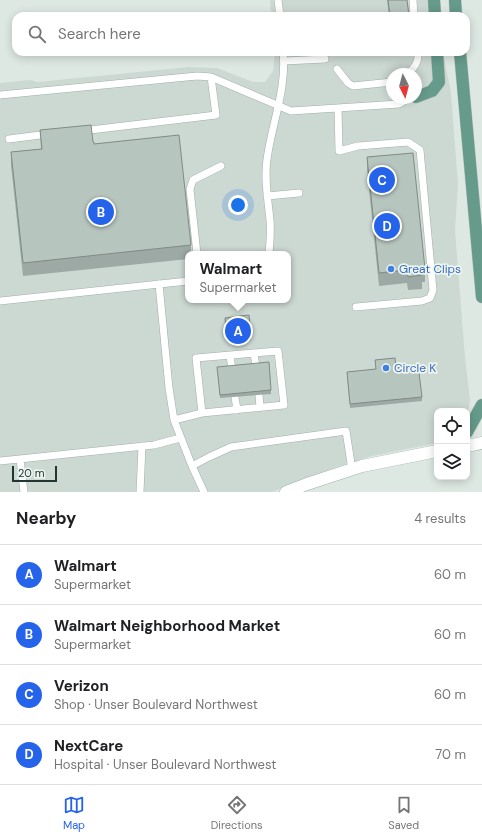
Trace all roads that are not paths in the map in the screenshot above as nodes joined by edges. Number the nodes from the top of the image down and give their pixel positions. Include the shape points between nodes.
1 (278, 0) edge
2 (413, 0) edge
3 (434, 0) edge
4 (455, 0) edge
5 (280, 12) edge
6 (414, 12) edge
7 (435, 12) edge
8 (456, 12) edge
9 (283, 56) edge
10 (418, 56) edge
11 (437, 56) edge
12 (460, 56) edge
13 (325, 59) dead end
14 (284, 61) junction
15 (413, 68) edge
16 (338, 69) dead end
17 (211, 77) junction
18 (386, 83) edge
19 (0, 95) edge
20 (422, 95) edge
21 (399, 104) edge
22 (278, 105) junction
23 (338, 108) junction
24 (78, 131) edge
25 (55, 134) edge
26 (9, 139) dead end
27 (221, 166) dead end
28 (299, 193) dead end
29 (267, 196) junction
30 (197, 251) edge
31 (269, 251) edge
32 (185, 282) edge
33 (159, 284) junction
34 (482, 298) edge
35 (0, 301) edge
36 (356, 307) dead end
37 (254, 353) junction
38 (230, 355) junction
39 (256, 367) edge
40 (232, 370) edge
41 (259, 395) edge
42 (235, 397) edge
43 (482, 405) edge
44 (260, 407) junction
45 (236, 410) junction
46 (202, 413) junction
47 (174, 420) junction
48 (470, 427) edge
49 (180, 438) junction
50 (482, 443) edge
51 (470, 445) edge
52 (142, 446) junction
53 (434, 452) edge
54 (20, 459) junction
55 (0, 461) edge
56 (192, 466) junction
57 (352, 470) junction
58 (24, 492) edge
59 (140, 492) edge
60 (204, 492) edge
61 (286, 492) edge

1 - 5 lane
2 - 6 lane
3 - 7 main road
4 - 8 main road
9 - 14 lane
10 - 15 lane
11 - 20 main road via 439,82 432,91
12 - 34 main road
13 - 14 lane
14 - 22 lane
16 - 18 lane via 353,86
17 - 19 lane via 197,76
17 - 22 lane
17 - 24 lane via 216,115
21 - 23 lane
22 - 23 lane via 290,111
22 - 29 lane via 267,160
23 - 36 lane via 339,151 358,146 408,142 420,150 434,290 430,298 422,301
25 - 26 lane
27 - 30 lane via 193,180 190,189
28 - 29 lane
29 - 31 lane via 270,222
32 - 33 lane
33 - 35 lane
33 - 47 lane via 168,388
37 - 38 lane
37 - 39 lane
37 - 44 lane via 278,351 284,405
38 - 40 lane
38 - 46 lane via 196,358
41 - 44 lane
42 - 45 lane
43 - 48 main road
44 - 45 lane
45 - 46 lane
46 - 47 lane
47 - 49 lane
49 - 52 lane
49 - 56 lane
50 - 51 main road
52 - 54 lane
52 - 59 lane
53 - 57 main road
54 - 55 lane
54 - 58 lane
56 - 57 lane via 231,447 346,431
56 - 60 lane
57 - 61 main road

